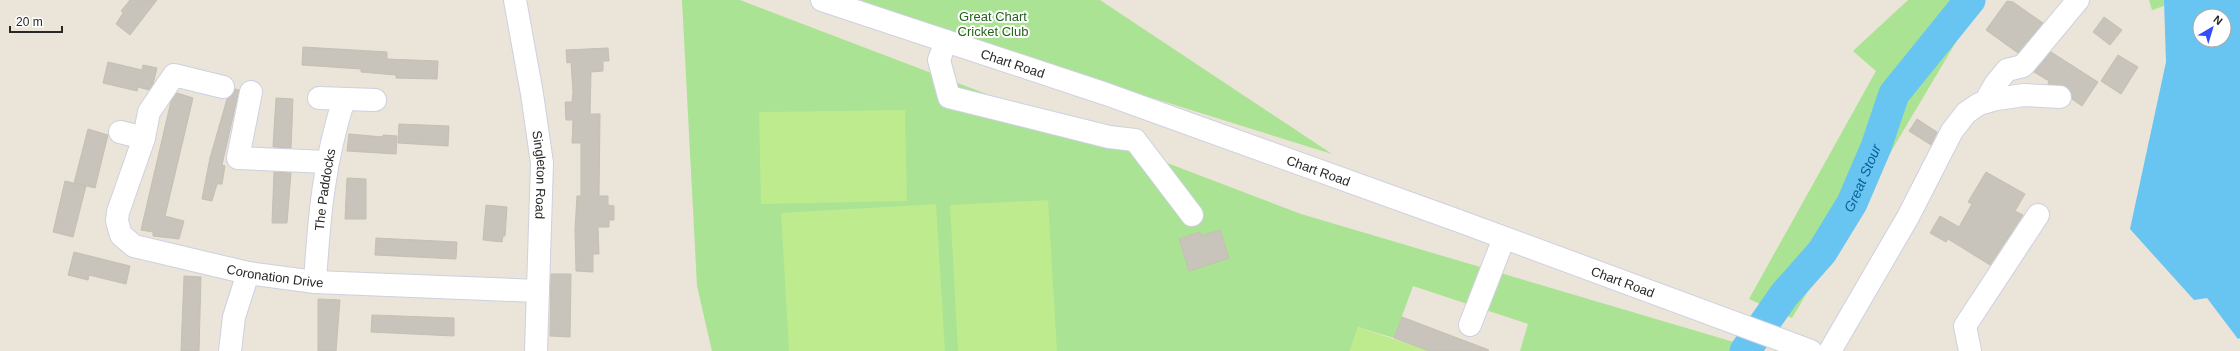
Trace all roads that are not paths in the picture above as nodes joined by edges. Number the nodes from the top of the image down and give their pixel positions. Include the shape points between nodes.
1 (515, 0) edge
2 (822, 0) edge
3 (2078, 0) edge
4 (946, 41) junction
5 (223, 87) dead end
6 (251, 92) dead end
7 (2060, 97) dead end
8 (319, 98) dead end
9 (344, 99) junction
10 (375, 100) dead end
11 (1986, 102) junction
12 (120, 132) dead end
13 (144, 138) junction
14 (327, 162) junction
15 (1192, 215) dead end
16 (2038, 215) dead end
17 (1504, 238) junction
18 (248, 273) junction
19 (315, 282) junction
20 (538, 291) junction
21 (1470, 325) dead end
22 (230, 351) edge
23 (536, 351) edge
24 (1810, 351) edge
25 (1830, 351) edge
26 (1970, 351) edge

1 - 20 street, Singleton Road via 542,163
2 - 4 street, Chart Road
3 - 11 street via 2023,66 2007,70 1996,83
4 - 15 street via 939,60 949,96 1109,137 1135,140
4 - 17 street, Chart Road via 1106,94
5 - 13 street, Coronation Drive via 174,75 149,112
6 - 14 street via 238,158
7 - 11 street via 2024,95
8 - 9 street
9 - 10 street
9 - 14 street, The Paddocks
11 - 25 street via 1966,113 1952,131 1908,217
12 - 13 street
13 - 18 street, Coronation Drive via 118,212 117,220 121,235 134,246 143,249
14 - 19 street, The Paddocks via 319,211
16 - 26 street via 1965,326
17 - 21 street
17 - 24 street, Chart Road
18 - 19 street, Coronation Drive
18 - 22 street via 234,317
19 - 20 street, Coronation Drive
20 - 23 street, Singleton Road

